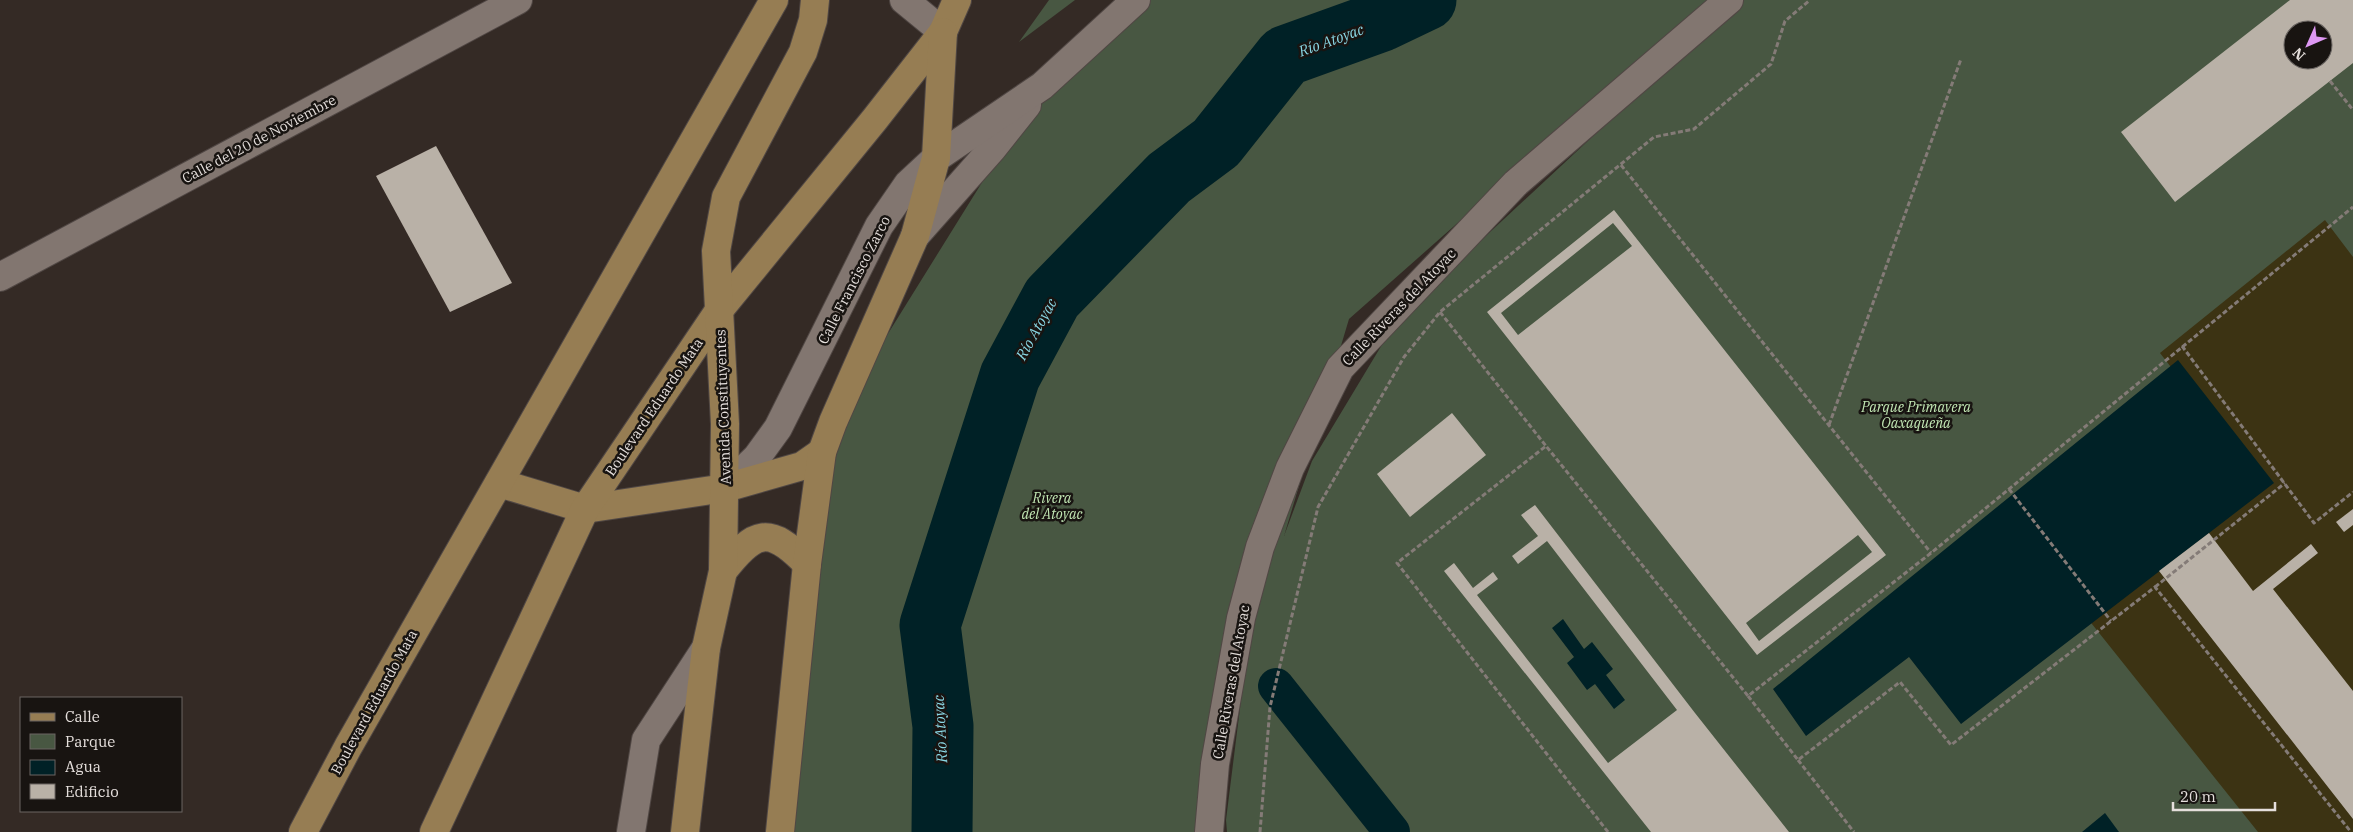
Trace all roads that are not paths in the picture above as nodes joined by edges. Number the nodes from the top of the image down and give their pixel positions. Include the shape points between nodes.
1 (518, 0) edge
2 (774, 0) edge
3 (815, 0) edge
4 (904, 0) edge
5 (958, 0) edge
6 (1136, 0) edge
7 (1729, 0) edge
8 (943, 32) junction
9 (1042, 86) junction
10 (936, 158) junction
11 (915, 236) junction
12 (0, 277) edge
13 (720, 309) junction
14 (822, 452) junction
15 (499, 483) junction
16 (725, 488) junction
17 (585, 509) junction
18 (807, 564) junction
19 (723, 571) junction
20 (706, 648) junction
21 (303, 832) edge
22 (434, 832) edge
23 (631, 832) edge
24 (685, 832) edge
25 (780, 832) edge
26 (1209, 832) edge

1 - 12 street, Calle del 20 de Noviembre
2 - 15 main road, Boulevard Eduardo Mata
3 - 13 main road, Avenida Constituyentes via 813,20 803,52 726,198 716,251
4 - 8 street
5 - 8 main road, Boulevard Eduardo Mata
6 - 9 street, Calle Francisco Zarco
7 - 26 street, Calle Riveras del Atoyac via 1516,183 1340,368 1290,468 1260,547 1241,618 1215,764
8 - 10 main road
8 - 13 main road, Boulevard Eduardo Mata
9 - 10 street, Calle Francisco Zarco
9 - 11 street, Calle Francisco Zarco via 992,149
10 - 11 main road
10 - 16 street, Calle Francisco Zarco via 908,184 879,226 778,428 756,457
11 - 14 main road
13 - 16 main road, Avenida Constituyentes
13 - 17 main road, Boulevard Eduardo Mata
14 - 16 main road via 802,466
14 - 18 main road
15 - 17 main road
15 - 21 main road, Boulevard Eduardo Mata
16 - 17 main road
16 - 19 main road, Avenida Constituyentes
17 - 22 main road, Boulevard Eduardo Mata
18 - 19 main road via 789,545 774,538 756,538 740,550
18 - 25 main road
19 - 20 main road, Avenida Constituyentes
20 - 23 street via 646,740
20 - 24 main road, Avenida Constituyentes

